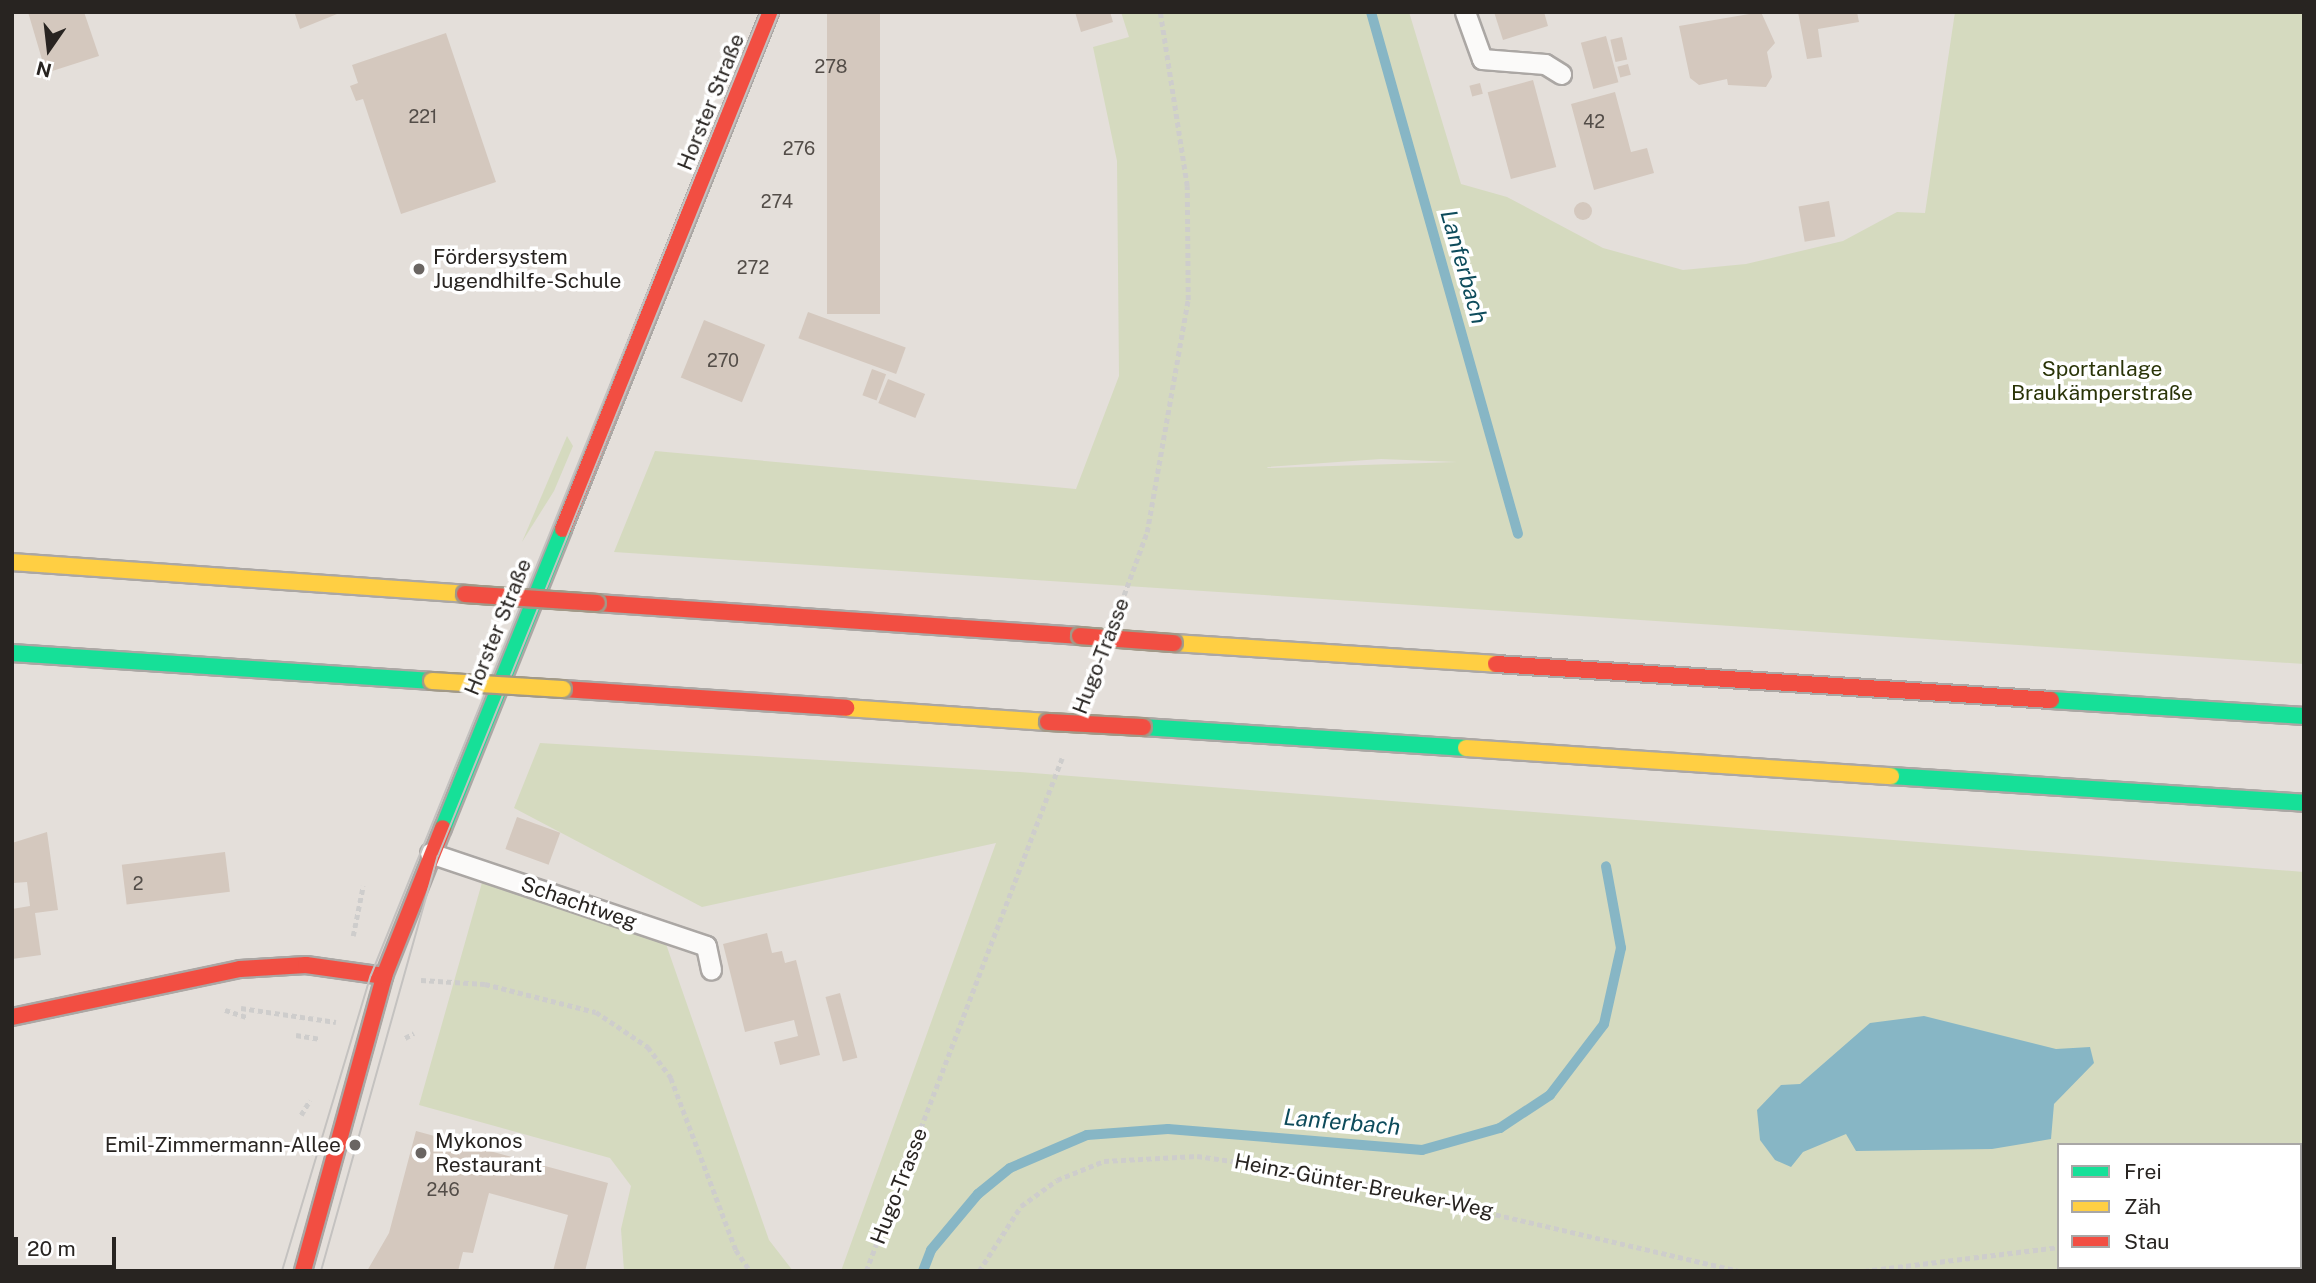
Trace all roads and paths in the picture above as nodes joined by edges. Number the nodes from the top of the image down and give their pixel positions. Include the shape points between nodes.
1 (770, 12) edge
2 (1160, 12) edge
3 (1465, 12) edge
4 (1561, 74) dead end
5 (12, 562) edge
6 (1119, 609) dead end
7 (12, 653) edge
8 (2304, 716) edge
9 (1065, 751) dead end
10 (2304, 803) edge
11 (430, 853) junction
12 (711, 970) dead end
13 (383, 976) junction
14 (463, 986) dead end
15 (12, 1017) edge
16 (247, 1017) dead end
17 (369, 1031) junction
18 (414, 1033) dead end
19 (296, 1035) dead end
20 (321, 1039) dead end
21 (2057, 1247) edge
22 (303, 1271) edge
23 (750, 1271) edge
24 (866, 1271) edge
25 (979, 1271) edge
26 (1738, 1271) edge
27 (1864, 1271) edge

1 - 11 main road, Horster Straße
2 - 6 path, Hugo-Trasse via 1187,186 1188,300 1147,532
3 - 4 lane via 1482,59 1545,64
5 - 8 main road, bridge
7 - 10 main road, bridge
9 - 24 path, Hugo-Trasse
11 - 12 lane, Schachtweg via 706,946
11 - 13 main road, Horster Straße
13 - 15 main road via 306,965 240,969
13 - 17 main road, Horster Straße
14 - 23 path via 485,984 596,1012 648,1047 671,1078 736,1250
16 - 17 path via 217,1008 276,1010
17 - 18 path via 400,1040
17 - 22 main road, Horster Straße
19 - 20 path
21 - 27 path
25 - 26 path, Heinz-Günter-Breuker-Weg via 1021,1206 1057,1180 1104,1161 1197,1156 1322,1174

